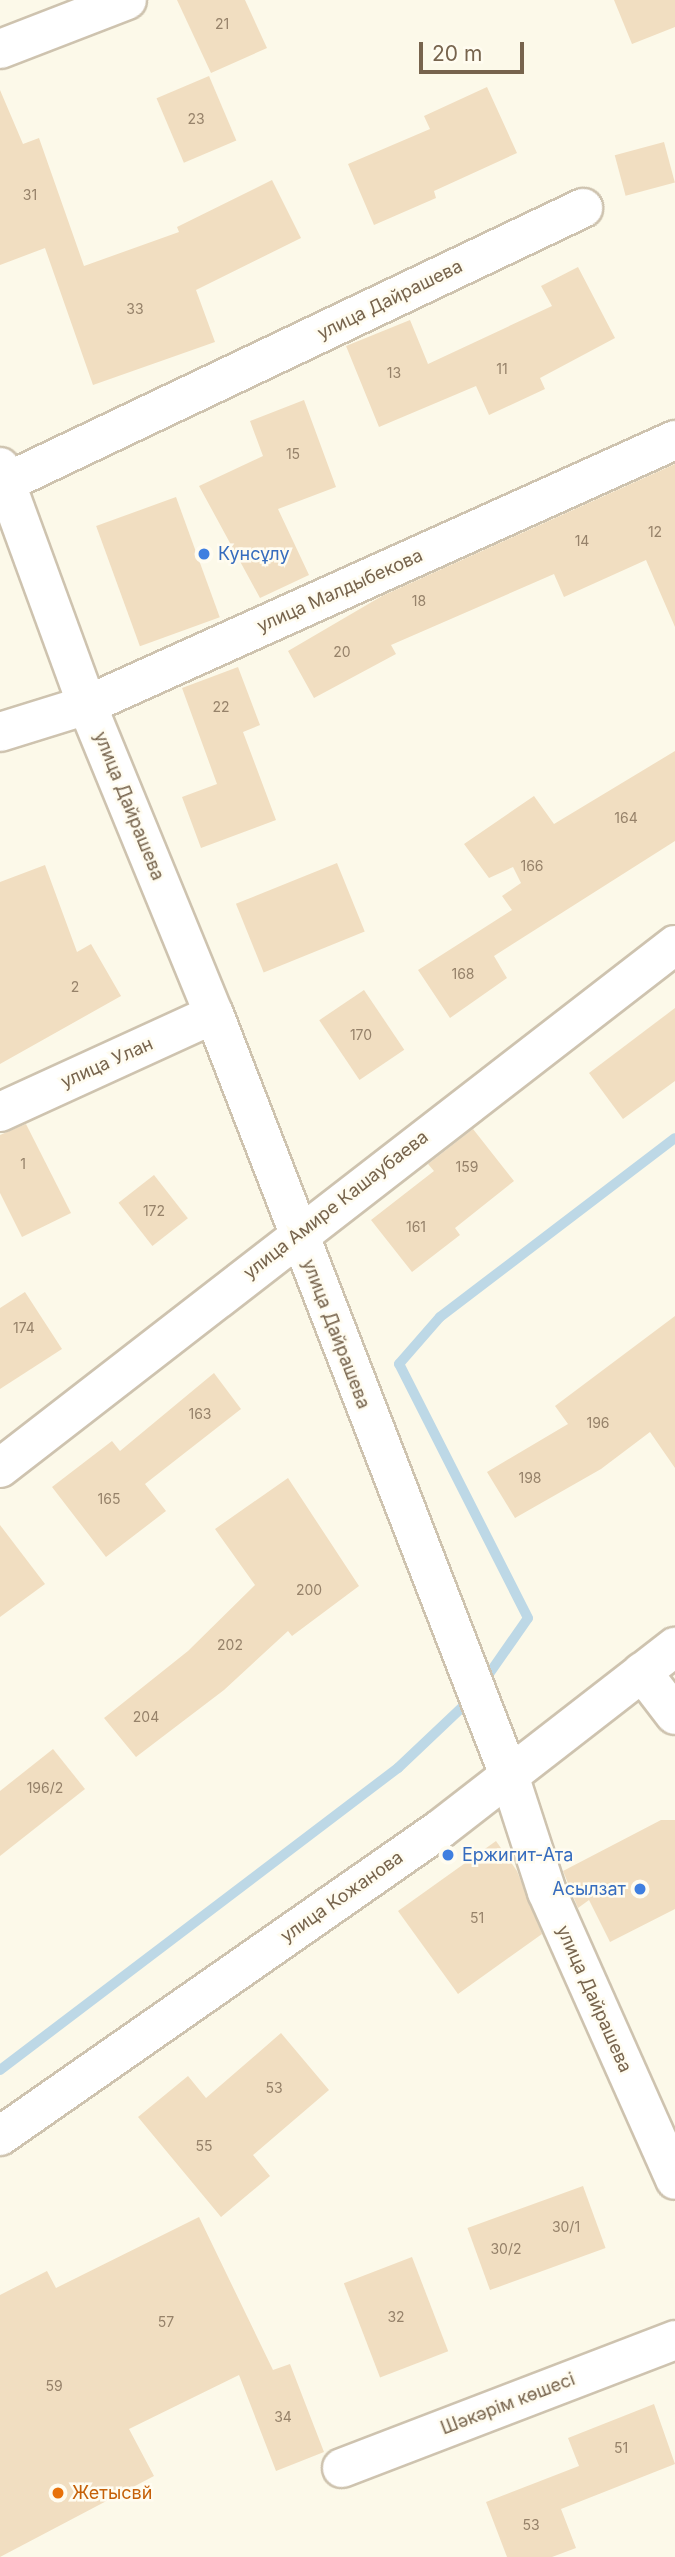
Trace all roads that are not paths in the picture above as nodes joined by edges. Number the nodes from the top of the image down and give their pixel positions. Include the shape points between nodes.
1 (127, 0) edge
2 (0, 49) edge
3 (583, 208) dead end
4 (675, 440) edge
5 (4, 475) edge
6 (87, 705) junction
7 (0, 732) edge
8 (675, 944) edge
9 (214, 1014) junction
10 (0, 1112) edge
11 (297, 1234) junction
12 (0, 1468) edge
13 (675, 1647) edge
14 (642, 1672) junction
15 (675, 1715) edge
16 (509, 1775) junction
17 (0, 2136) edge
18 (675, 2180) edge
19 (675, 2340) edge
20 (342, 2468) dead end

1 - 2 street
3 - 5 street, улица Дайрашева
4 - 6 street, улица Малдыбекова
5 - 6 street, улица Дайрашева
6 - 7 street, улица Малдыбекова
6 - 9 street, улица Дайрашева
8 - 11 street, улица Амире Кашаубаева
9 - 10 street, улица Улан
9 - 11 street, улица Дайрашева
11 - 12 street, улица Амире Кашаубаева
11 - 16 street, улица Дайрашева
13 - 14 street, улица Кожанова
14 - 15 street
14 - 16 street, улица Кожанова
16 - 17 street, улица Кожанова via 439,1830
16 - 18 street, улица Дайрашева via 547,1892
19 - 20 street, Шәкәрім көшесі

